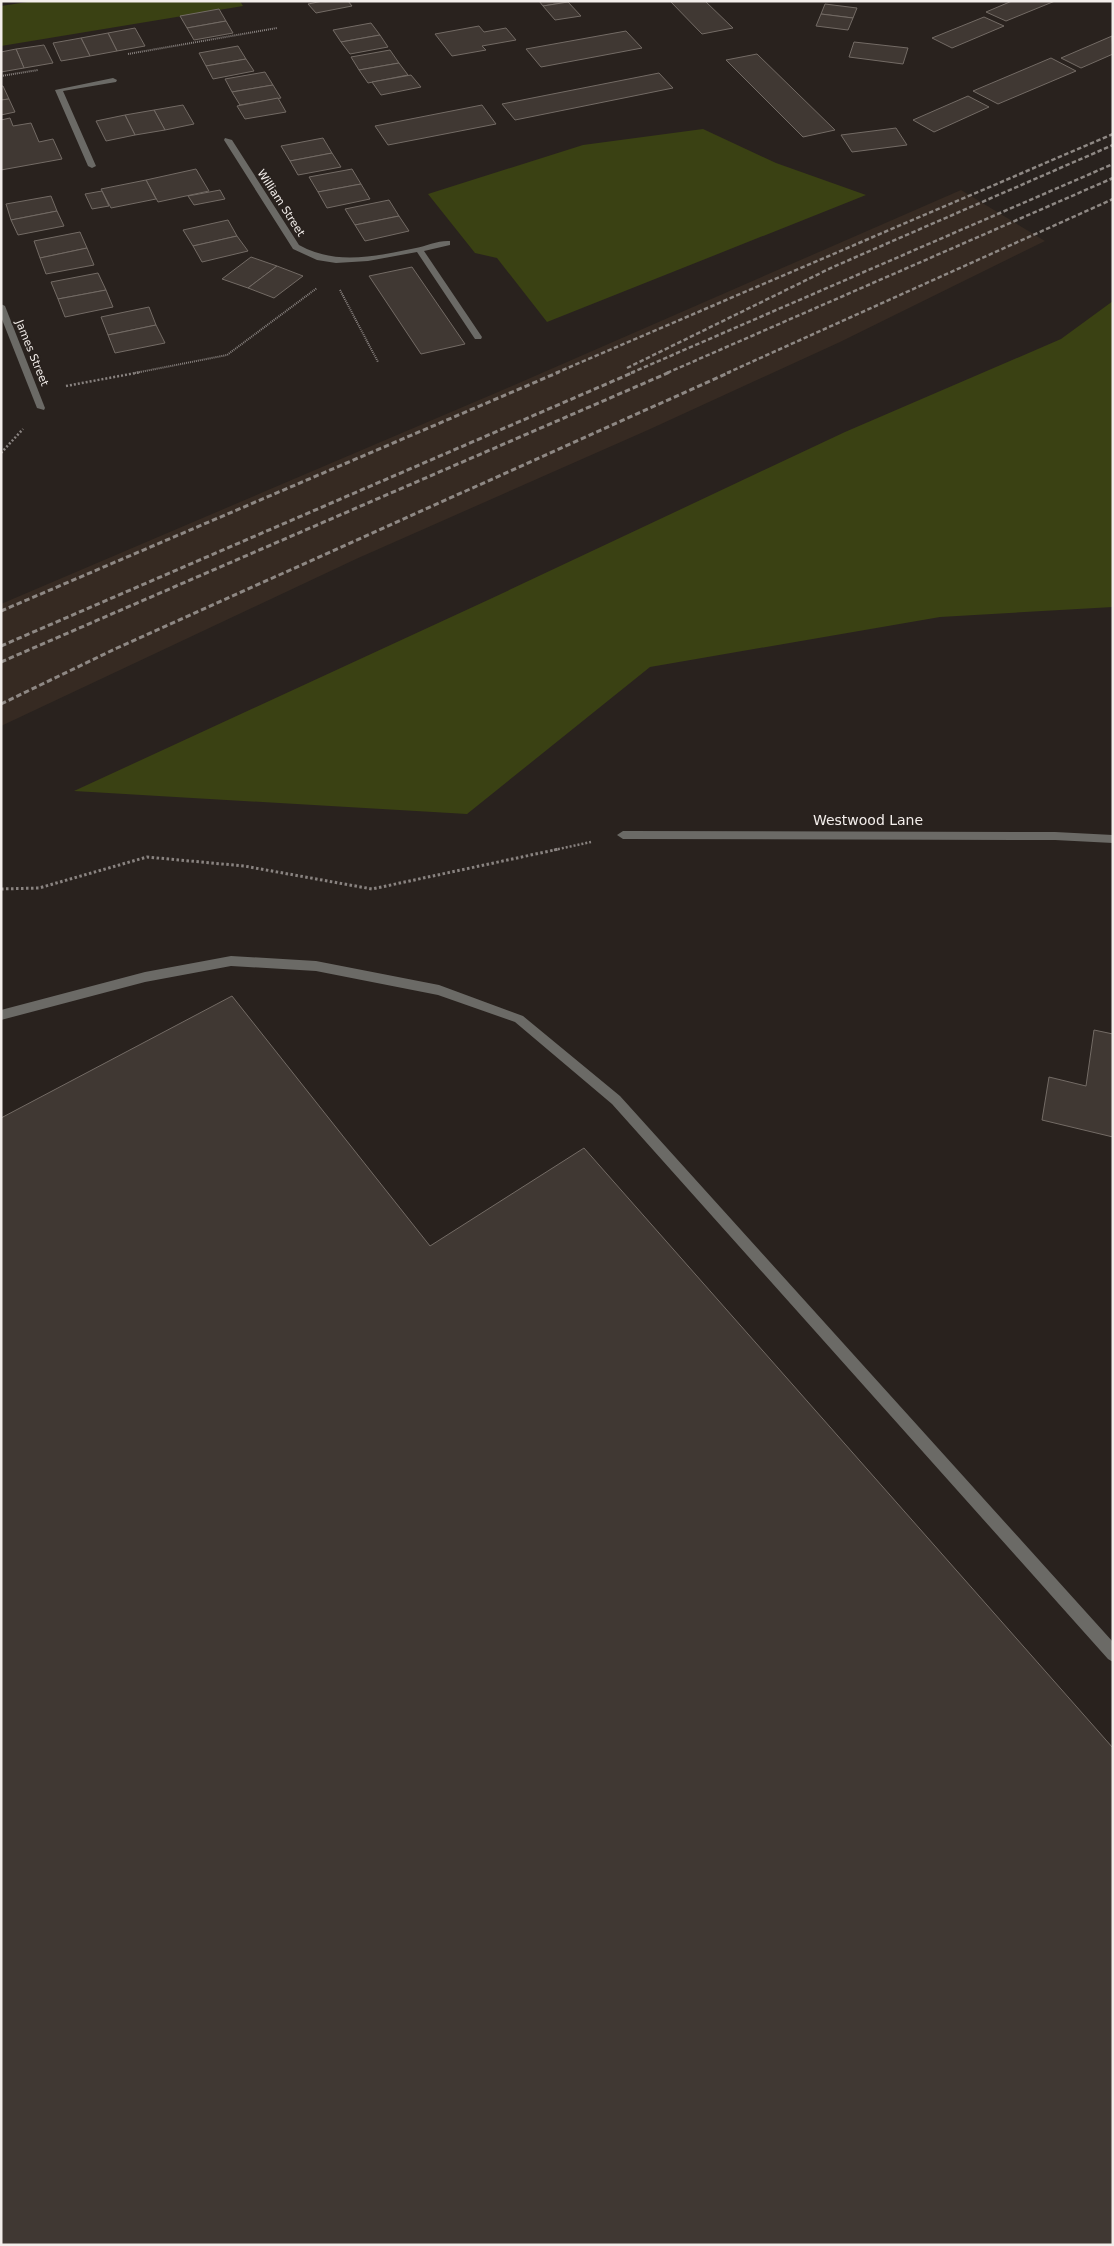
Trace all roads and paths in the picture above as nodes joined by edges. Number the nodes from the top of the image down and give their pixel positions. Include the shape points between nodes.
1 (278, 28) dead end
2 (125, 55) dead end
3 (39, 70) dead end
4 (1, 76) edge
5 (113, 80) dead end
6 (228, 140) dead end
7 (92, 166) dead end
8 (447, 243) dead end
9 (419, 250) junction
10 (325, 259) junction
11 (332, 277) junction
12 (1, 306) edge
13 (478, 337) dead end
14 (378, 362) dead end
15 (36, 392) junction
16 (41, 408) dead end
17 (623, 835) joint
18 (1113, 840) edge
19 (1, 889) edge
20 (1, 1016) edge
21 (1113, 1654) edge

1 - 2 path
3 - 4 path
5 - 7 street via 59,90
6 - 10 street, William Street via 296,247
8 - 9 street, William Street
9 - 10 street, William Street via 346,261
9 - 13 street
10 - 11 path
11 - 14 path
11 - 15 path via 227,355
12 - 15 street, James Street
15 - 16 street, James Street
17 - 18 street, Westwood Lane via 1055,836
17 - 19 path via 372,889 244,866 147,856 39,888
20 - 21 street via 145,976 231,961 316,966 439,990 519,1019 616,1100

